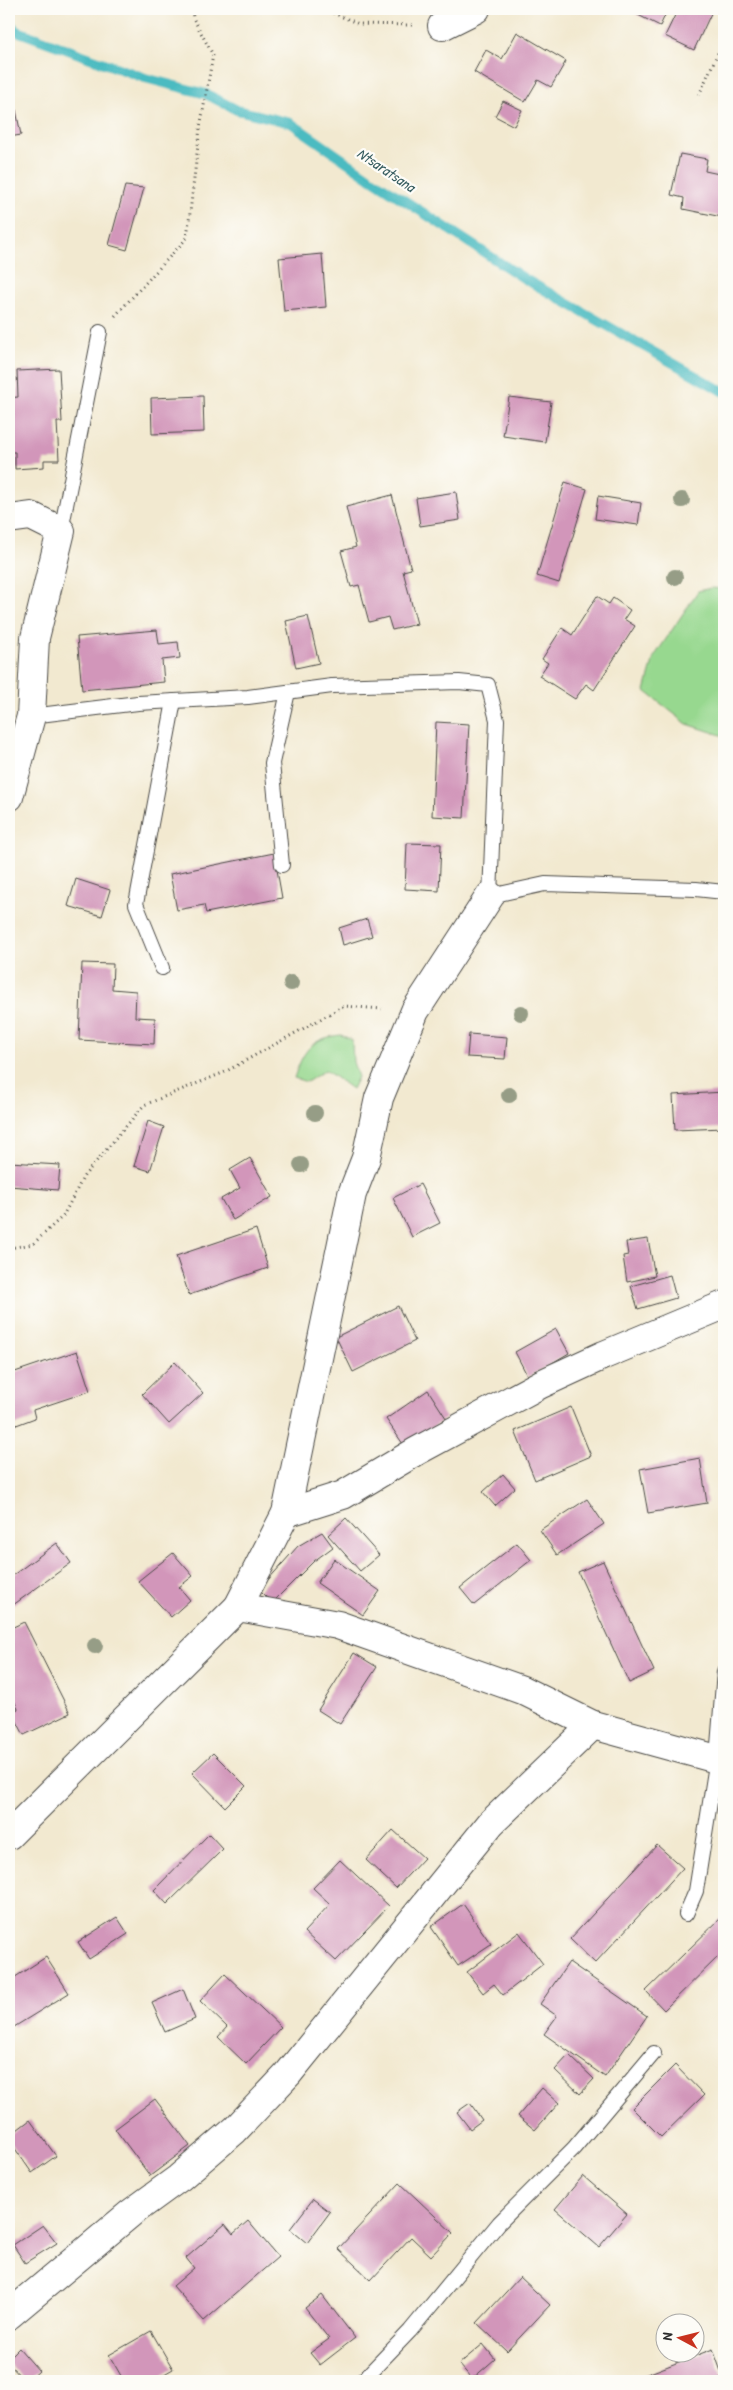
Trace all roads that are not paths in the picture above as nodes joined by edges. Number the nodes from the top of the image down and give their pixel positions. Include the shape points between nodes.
1 (476, 9) edge
2 (442, 26) road end
3 (100, 332) road end
4 (9, 518) edge
5 (61, 531) junction
6 (288, 692) junction
7 (174, 700) junction
8 (31, 716) junction
9 (9, 797) edge
10 (282, 865) dead end
11 (724, 892) edge
12 (490, 896) junction
13 (162, 968) dead end
14 (724, 1305) edge
15 (286, 1513) junction
16 (238, 1607) junction
17 (724, 1670) edge
18 (593, 1725) junction
19 (721, 1759) edge
20 (9, 1835) edge
21 (686, 1914) dead end
22 (654, 2054) dead end
23 (9, 2316) edge
24 (362, 2381) edge

1 - 2 street
3 - 5 lane
4 - 5 street via 31,516
5 - 8 street via 35,638
6 - 7 lane
6 - 10 lane via 272,763
6 - 12 lane via 413,682 488,685 497,720
7 - 8 lane
7 - 13 lane via 136,904
8 - 9 street
11 - 12 lane via 696,888 545,884
12 - 15 street via 416,1011 379,1098 366,1158 352,1194
14 - 15 street via 541,1384 343,1495
15 - 16 street
16 - 18 street via 338,1625 522,1690
16 - 20 street
17 - 19 lane
18 - 19 street
18 - 23 street via 491,1823 288,2074 235,2130 179,2178 130,2213
19 - 21 lane via 696,1891
22 - 24 lane via 574,2148 499,2223 410,2330

